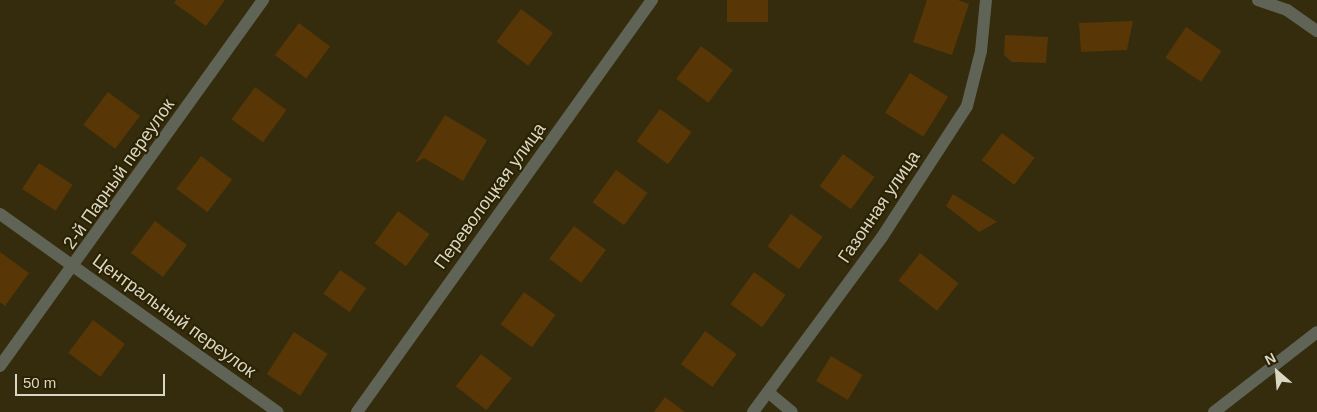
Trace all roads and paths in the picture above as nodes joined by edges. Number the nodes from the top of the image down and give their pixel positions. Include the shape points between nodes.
1 (263, 0) edge
2 (652, 0) edge
3 (986, 0) edge
4 (1258, 0) edge
5 (1317, 31) edge
6 (0, 214) edge
7 (75, 266) junction
8 (1317, 332) edge
9 (0, 366) edge
10 (768, 392) junction
11 (278, 412) edge
12 (357, 412) edge
13 (753, 412) edge
14 (792, 412) edge
15 (1214, 412) edge

1 - 7 street, 2-й Парный переулок
2 - 12 street, Переволоцкая улица
3 - 10 street, Газонная улица via 981,51 968,106 882,237
4 - 5 street via 1287,10
6 - 7 street, Центральный переулок
7 - 9 street, 2-й Парный переулок
7 - 11 street, Центральный переулок
8 - 15 street
10 - 13 street, Газонная улица
10 - 14 street

